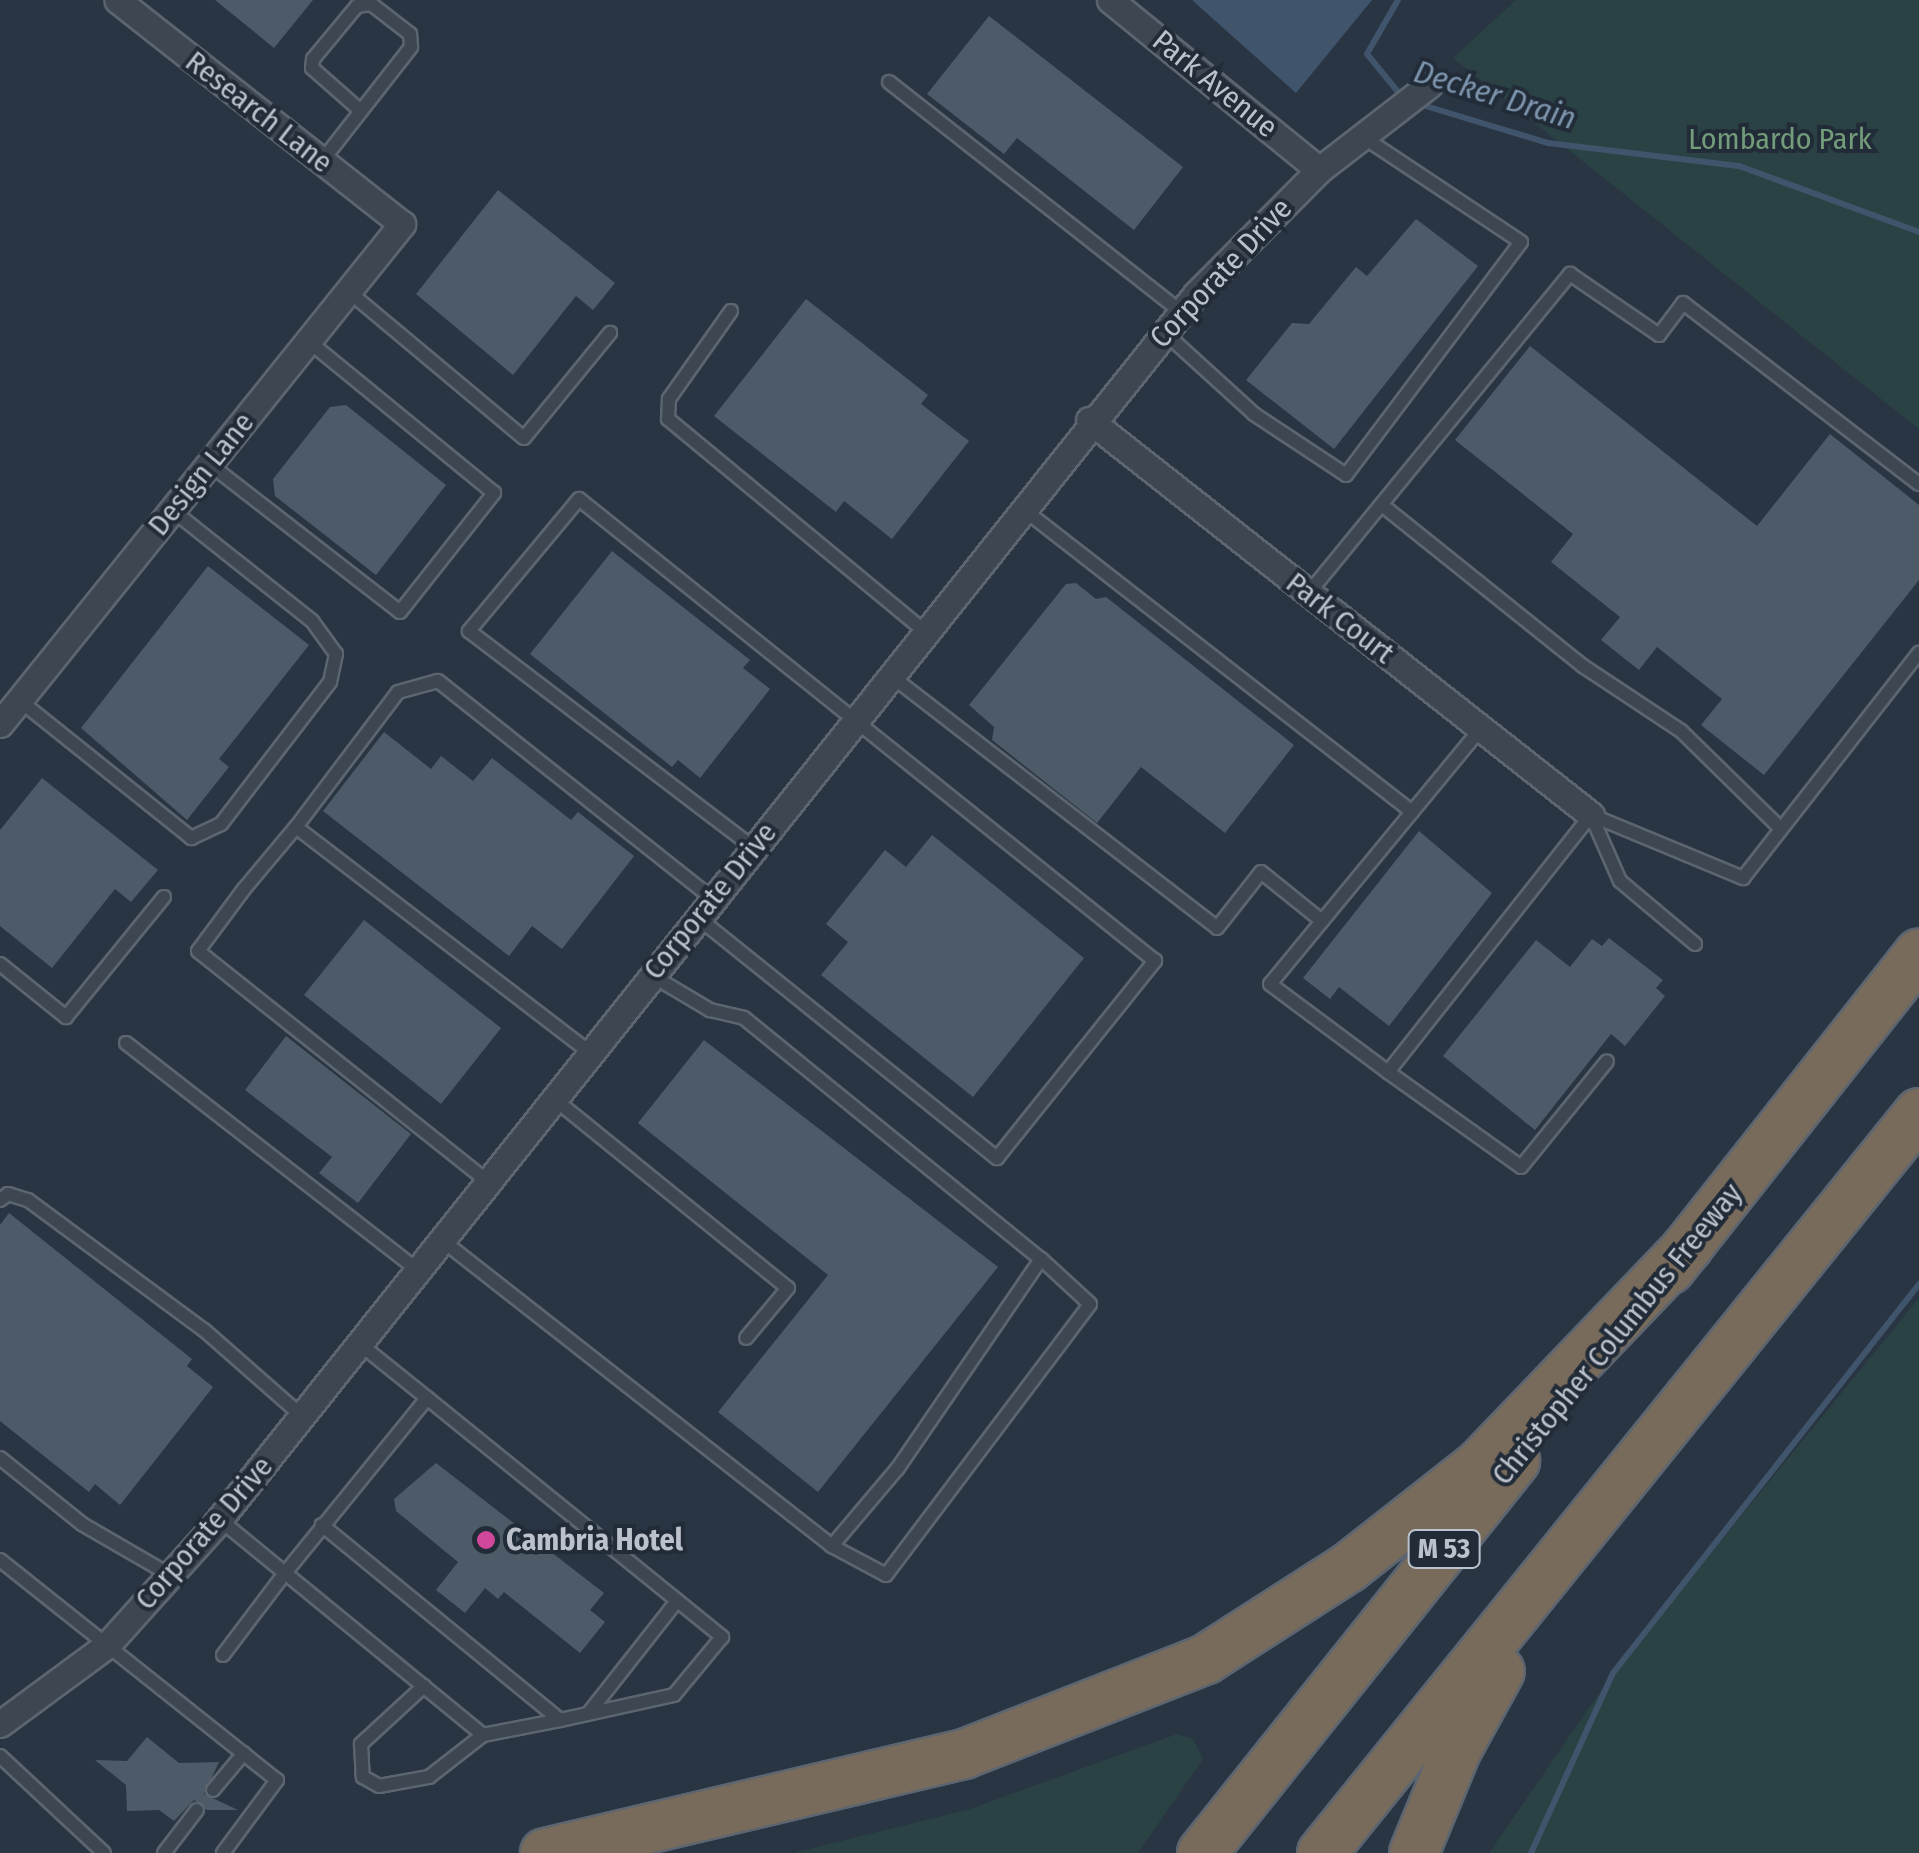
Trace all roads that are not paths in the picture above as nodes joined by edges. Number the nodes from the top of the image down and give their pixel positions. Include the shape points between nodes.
1 (117, 0) edge
2 (1110, 0) edge
3 (889, 82) dead end
4 (1429, 86) dead end
5 (361, 111) junction
6 (1360, 136) junction
7 (322, 161) junction
8 (1318, 170) junction
9 (402, 224) joint
10 (348, 291) junction
11 (731, 311) dead end
12 (1172, 322) junction
13 (610, 333) dead end
14 (308, 341) junction
15 (1090, 420) junction
16 (208, 463) junction
17 (1919, 484) edge
18 (1382, 505) junction
19 (1021, 508) junction
20 (172, 509) junction
21 (1308, 594) junction
22 (924, 631) junction
23 (1919, 653) edge
24 (890, 674) junction
25 (20, 700) junction
26 (852, 722) junction
27 (0, 724) edge
28 (1482, 727) junction
29 (1412, 812) junction
30 (1591, 816) junction
31 (296, 828) junction
32 (1782, 829) junction
33 (753, 846) junction
34 (164, 897) dead end
35 (704, 908) junction
36 (1322, 921) junction
37 (1695, 944) dead end
38 (1919, 954) edge
39 (0, 964) edge
40 (651, 974) junction
41 (126, 1044) dead end
42 (589, 1052) junction
43 (1608, 1060) dead end
44 (1388, 1072) junction
45 (553, 1098) junction
46 (1919, 1113) edge
47 (486, 1181) junction
48 (0, 1200) edge
49 (443, 1241) junction
50 (1688, 1247) junction
51 (1040, 1260) junction
52 (419, 1271) junction
53 (746, 1338) dead end
54 (360, 1345) junction
55 (426, 1398) junction
56 (302, 1416) junction
57 (0, 1458) edge
58 (1642, 1464) junction
59 (219, 1518) junction
60 (322, 1525) junction
61 (832, 1546) junction
62 (0, 1560) edge
63 (286, 1572) junction
64 (170, 1575) junction
65 (677, 1602) junction
66 (111, 1641) junction
67 (224, 1655) dead end
68 (424, 1686) junction
69 (588, 1714) junction
70 (560, 1720) junction
71 (0, 1724) edge
72 (483, 1734) junction
73 (244, 1753) junction
74 (0, 1756) edge
75 (213, 1790) dead end
76 (196, 1810) dead end
77 (104, 1853) edge
78 (164, 1853) edge
79 (223, 1853) edge
80 (545, 1853) edge
81 (1202, 1853) edge
82 (1322, 1853) edge
83 (1414, 1853) edge

1 - 7 street, Research Lane
2 - 8 street, Park Avenue
3 - 12 lane
4 - 6 street, Corporate Drive
5 - 5 lane via 411,47 410,34 372,4 357,6 312,68
5 - 7 lane
6 - 8 street, Corporate Drive
6 - 12 lane via 1520,242 1346,474 1254,414
7 - 9 street, Research Lane
8 - 12 street, Corporate Drive
9 - 10 street, Design Lane
10 - 13 lane via 524,438
10 - 14 street, Design Lane
11 - 22 lane via 668,399 668,420
12 - 15 street, Corporate Drive
14 - 16 street, Design Lane
14 - 16 lane via 494,493 400,612
15 - 19 street, Corporate Drive
15 - 21 street, Park Court
16 - 20 street, Design Lane
17 - 18 lane via 1683,303 1659,335 1570,274
18 - 21 lane
18 - 32 lane via 1583,666 1681,731
19 - 22 street, Corporate Drive
19 - 29 lane
20 - 25 street, Design Lane
20 - 25 lane via 312,622 336,654 330,682 222,824 191,838
21 - 28 street, Park Court
22 - 24 street, Corporate Drive
23 - 32 lane
24 - 26 street, Corporate Drive
24 - 36 lane via 1217,928 1260,872
25 - 27 street, Design Lane
26 - 33 street, Corporate Drive
26 - 33 lane via 579,499 516,568 469,631
26 - 35 lane via 1155,961 1106,1023 997,1158
28 - 29 lane
28 - 30 street, Park Court
29 - 36 lane
30 - 32 lane via 1743,878
30 - 37 lane via 1620,881
30 - 44 lane
31 - 35 lane via 398,692 438,681
31 - 42 lane
31 - 47 lane via 198,951
33 - 35 street, Corporate Drive
34 - 39 lane via 66,1017
35 - 40 street, Corporate Drive
36 - 44 lane via 1270,984
38 - 50 highway, Christopher Columbus Freeway / M 53
40 - 42 street, Corporate Drive
40 - 51 lane via 710,1010 744,1018
41 - 52 lane
42 - 45 street, Corporate Drive
43 - 44 lane via 1522,1167
45 - 47 street, Corporate Drive
45 - 53 lane via 788,1288
46 - 58 highway
47 - 49 street, Corporate Drive
48 - 56 lane via 8,1194 28,1200 204,1330
49 - 52 street, Corporate Drive
49 - 61 lane
50 - 80 highway via 1479,1465 1348,1568 1206,1659 964,1754
50 - 81 highway, Christopher Columbus Freeway / M 53
51 - 61 lane via 897,1469
51 - 61 lane via 1090,1304 886,1575
52 - 54 street, Corporate Drive
54 - 55 lane
54 - 56 street, Corporate Drive
55 - 60 lane
55 - 65 lane
56 - 59 street, Corporate Drive
57 - 64 lane via 93,1532
58 - 82 highway
58 - 83 highway via 1494,1680
59 - 63 lane
59 - 64 street, Corporate Drive
60 - 63 lane
60 - 70 lane
62 - 66 lane
63 - 67 lane
63 - 68 lane
64 - 66 street, Corporate Drive
65 - 69 lane
65 - 69 lane via 722,1637 674,1695
66 - 71 street, Corporate Drive
66 - 73 lane
68 - 72 lane
68 - 72 lane via 361,1744 363,1777 379,1786 429,1776
69 - 70 lane
70 - 72 lane
73 - 75 lane
73 - 79 lane via 277,1780
74 - 77 lane
76 - 78 lane

